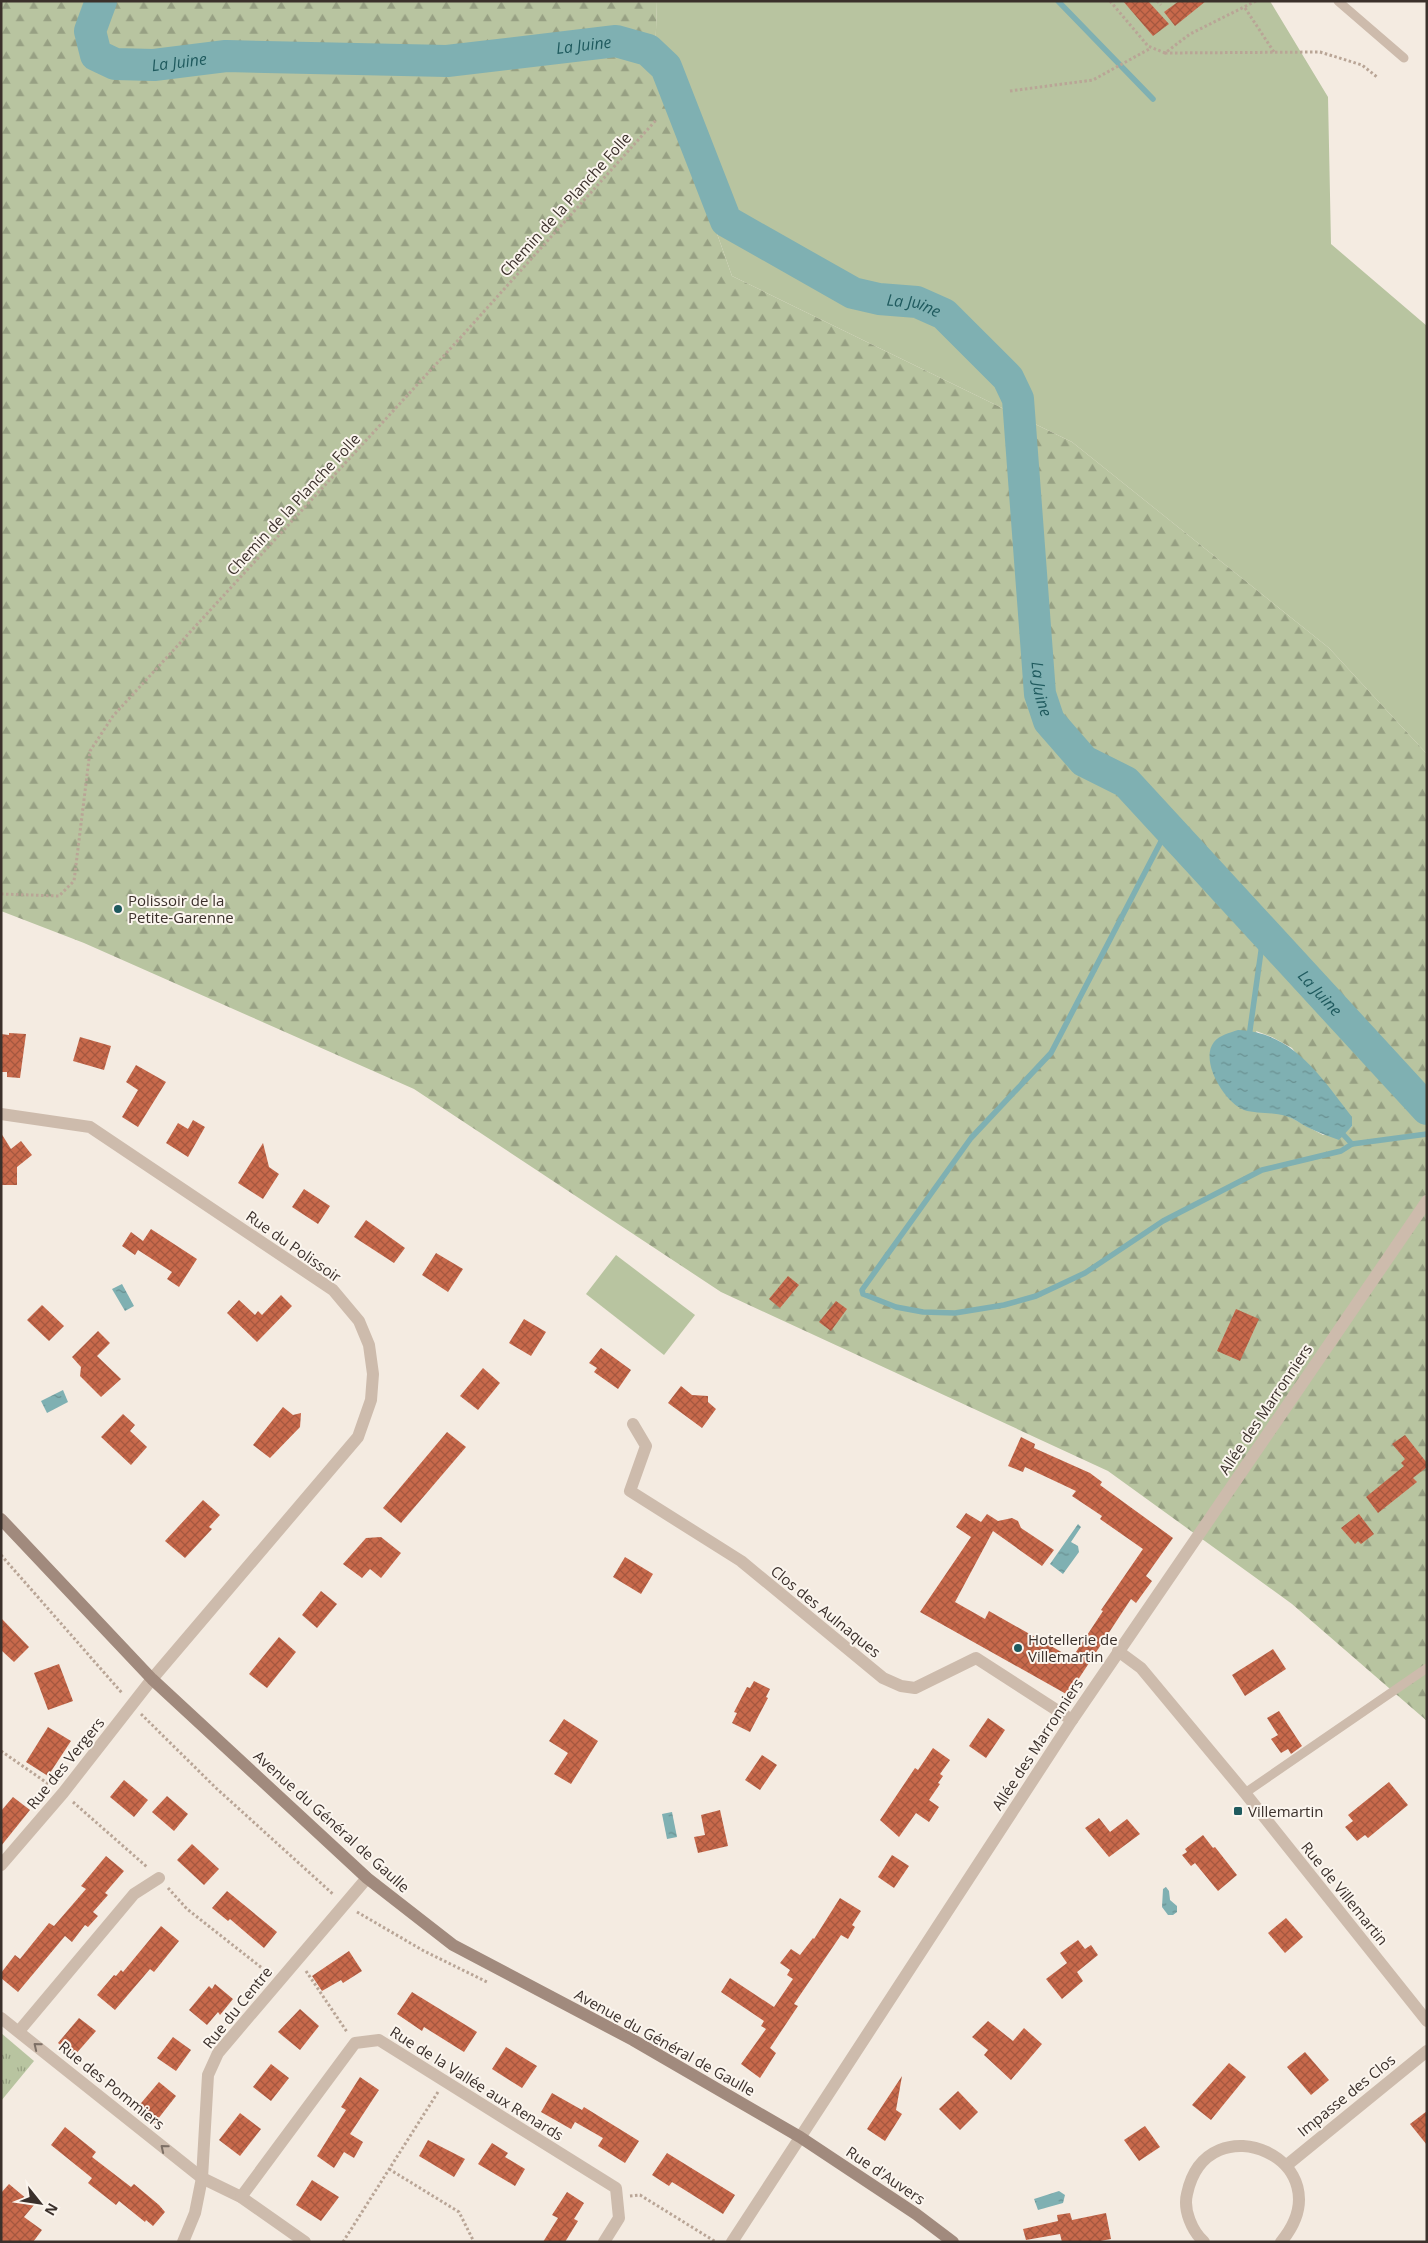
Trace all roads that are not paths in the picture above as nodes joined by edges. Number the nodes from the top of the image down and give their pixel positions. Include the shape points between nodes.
1 (1338, 1) edge
2 (1404, 58) dead end
3 (1, 1114) edge
4 (1427, 1201) edge
5 (633, 1424) dead end
6 (1, 1519) edge
7 (1118, 1650) junction
8 (1427, 1668) edge
9 (152, 1679) junction
10 (1072, 1720) junction
11 (1244, 1793) junction
12 (1, 1865) edge
13 (159, 1878) road end
14 (367, 1878) junction
15 (1, 2018) edge
16 (1427, 2021) edge
17 (19, 2031) junction
18 (1427, 2051) edge
19 (800, 2137) junction
20 (1287, 2165) junction
21 (202, 2178) junction
22 (242, 2197) junction
23 (182, 2242) edge
24 (305, 2242) edge
25 (604, 2242) edge
26 (732, 2242) edge
27 (953, 2242) edge
28 (1204, 2242) edge
29 (1281, 2242) edge

1 - 2 lane
3 - 9 street, Rue du Polissoir via 90,1127 333,1290 359,1321 370,1345 371,1400 358,1437
4 - 7 street, Allée des Marronniers
5 - 10 street, Clos des Aulnaques via 646,1446 630,1492 740,1561 883,1678 915,1688 976,1658
6 - 9 main road, Avenue du Général de Gaulle
7 - 10 street, Allée des Marronniers
7 - 11 street, Rue de Villemartin via 1141,1668
8 - 11 lane
9 - 12 street, Rue des Vergers via 63,1793
9 - 14 main road, Avenue du Général de Gaulle
10 - 19 street, Allée des Marronniers
11 - 16 street, Rue de Villemartin
13 - 17 street via 134,1894
14 - 19 main road, Avenue du Général de Gaulle via 453,1945 633,2040
14 - 21 street, Rue du Centre via 218,2053 208,2075
15 - 17 street, Rue des Pommiers
21 -> 17 street, Rue des Pommiers
18 - 20 street, Impasse des Clos
19 - 26 street, Allée des Marronniers
19 - 27 main road, Rue d'Auvers
20 - 28 street via 1270,2151 1249,2145 1227,2147 1207,2157 1193,2174 1186,2196 1188,2218
20 - 29 street via 1297,2185 1299,2207 1292,2228
21 - 22 street, Rue des Pommiers
21 - 23 street, Rue du Centre via 196,2212
22 - 24 street, Rue des Pommiers
22 - 25 street, Rue de la Vallée aux Renards via 355,2042 379,2040 616,2188 619,2218

